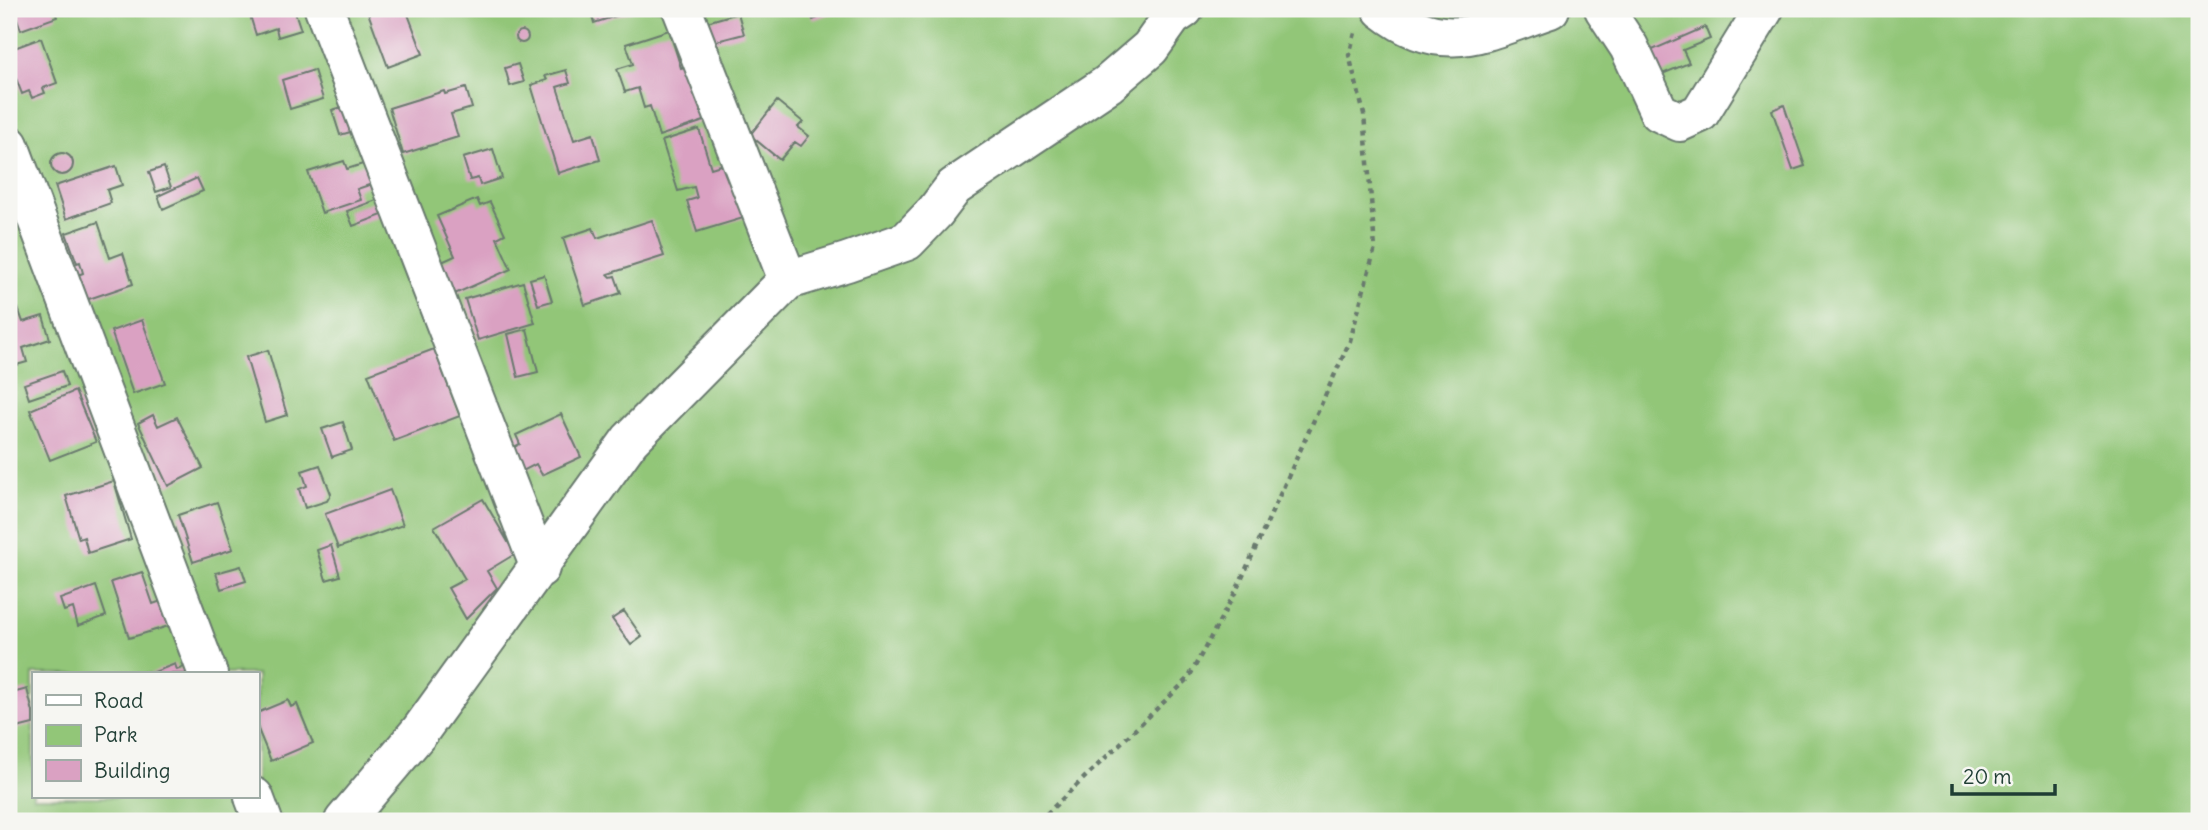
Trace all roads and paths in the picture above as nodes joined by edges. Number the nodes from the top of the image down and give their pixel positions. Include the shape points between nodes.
1 (324, 9) edge
2 (682, 9) edge
3 (1184, 9) edge
4 (1550, 9) edge
5 (1604, 9) edge
6 (1764, 9) edge
7 (1369, 20) edge
8 (9, 145) edge
9 (788, 280) junction
10 (540, 568) junction
11 (207, 672) edge
12 (254, 798) edge
13 (263, 821) edge
14 (344, 821) edge
15 (1040, 821) edge

1 - 10 street
2 - 9 street
3 - 9 street via 1172,17 1150,48 1108,84 954,187 907,241
4 - 7 street via 1469,36 1430,36 1402,24
5 - 6 street via 1629,47 1659,112 1680,122 1700,113
7 - 15 path via 1349,55 1364,114 1375,248 1350,341 1236,592 1188,679
8 - 11 street
9 - 10 street via 630,440
10 - 14 street via 420,731
12 - 13 street

